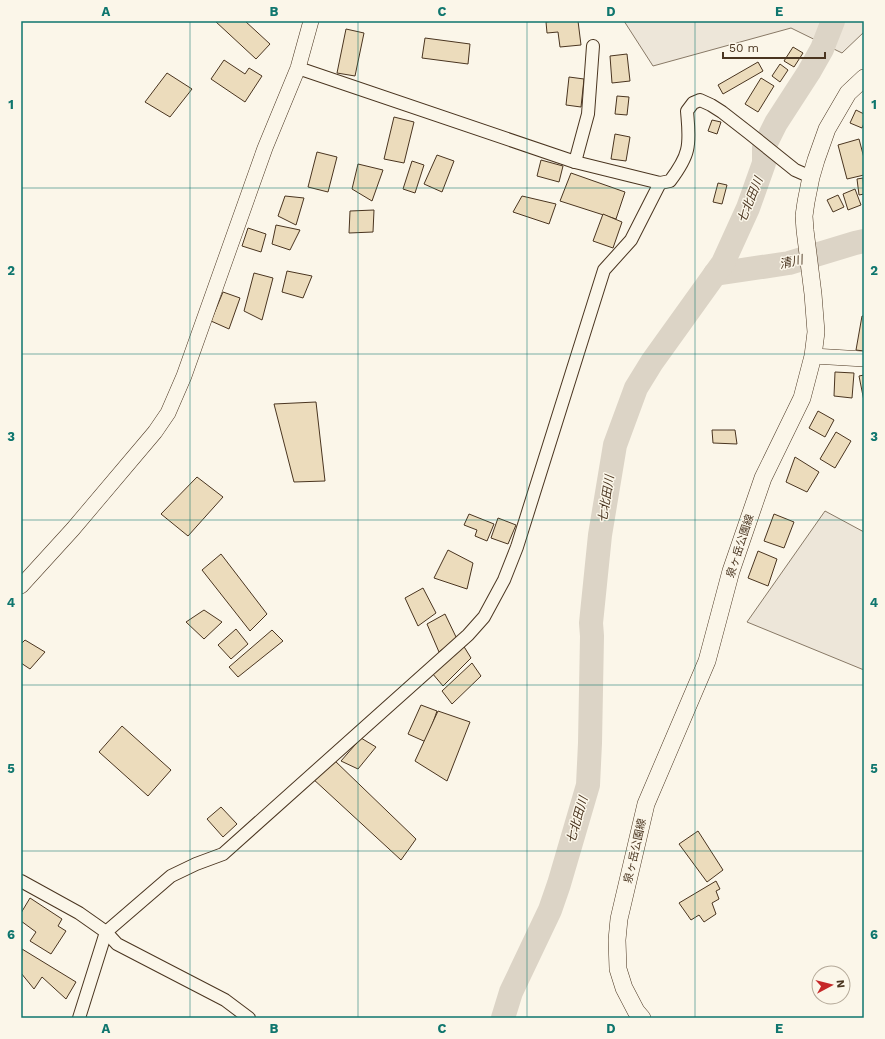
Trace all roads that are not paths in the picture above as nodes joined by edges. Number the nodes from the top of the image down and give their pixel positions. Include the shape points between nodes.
1 (311, 21) edge
2 (593, 46) dead end
3 (298, 68) junction
4 (864, 78) edge
5 (575, 162) junction
6 (811, 177) junction
7 (660, 183) junction
8 (814, 356) junction
9 (864, 359) edge
10 (21, 586) edge
11 (21, 881) edge
12 (106, 932) junction
13 (79, 1018) edge
14 (249, 1018) edge
15 (642, 1018) edge

1 - 3 street
2 - 5 street via 588,114
3 - 5 street
3 - 10 street via 265,148 184,376 168,413 155,432
4 - 6 main road, 泉ヶ岳公園線 via 848,93 827,129
5 - 7 street
6 - 7 street via 795,170 722,112 700,100 693,103 687,111 687,150 670,181
6 - 8 main road, 泉ヶ岳公園線 via 805,209 805,230 816,332
7 - 12 street via 632,240 604,270 517,547 504,580 484,617 462,640 223,854 171,876
8 - 9 street
8 - 15 main road, 泉ヶ岳公園線 via 802,398 760,485 731,571 707,661 646,804 619,919 617,940 618,969 624,988 636,1012
11 - 12 street via 79,913
12 - 13 street
12 - 14 street via 117,944 225,1000

